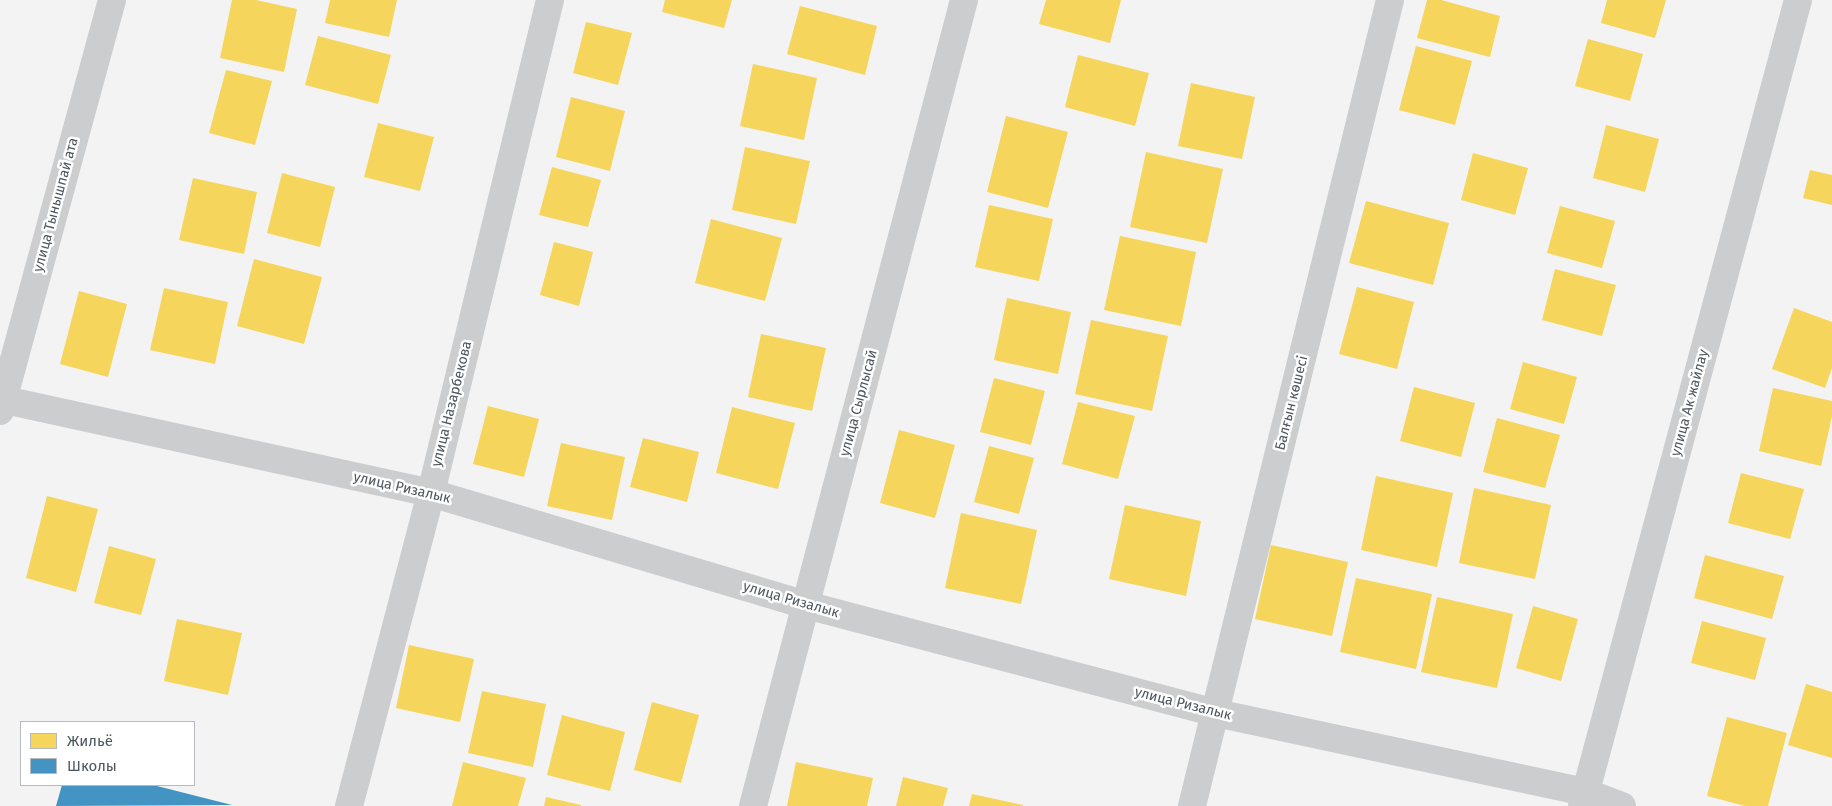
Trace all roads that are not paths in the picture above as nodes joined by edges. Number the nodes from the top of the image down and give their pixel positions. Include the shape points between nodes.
1 (112, 0) edge
2 (550, 0) edge
3 (964, 0) edge
4 (1390, 0) edge
5 (1798, 0) edge
6 (1, 403) edge
7 (431, 493) junction
8 (806, 605) junction
9 (1216, 713) junction
10 (1583, 799) edge
11 (349, 806) edge
12 (753, 806) edge
13 (1192, 806) edge
14 (1622, 806) edge

1 - 6 street, улица Тынышпай ата
2 - 7 street, улица Назарбекова
3 - 8 street, улица Сырлысай
4 - 9 street, Балғын көшесі
5 - 10 street, улица Ак жайлау
6 - 7 street, улица Ризалык
7 - 8 street, улица Ризалык
7 - 11 street, улица Назарбекова
8 - 9 street, улица Ризалык
8 - 12 street, улица Сырлысай
9 - 10 street, улица Ризалык
9 - 13 street, Балғын көшесі
10 - 14 street, улица Ризалык

